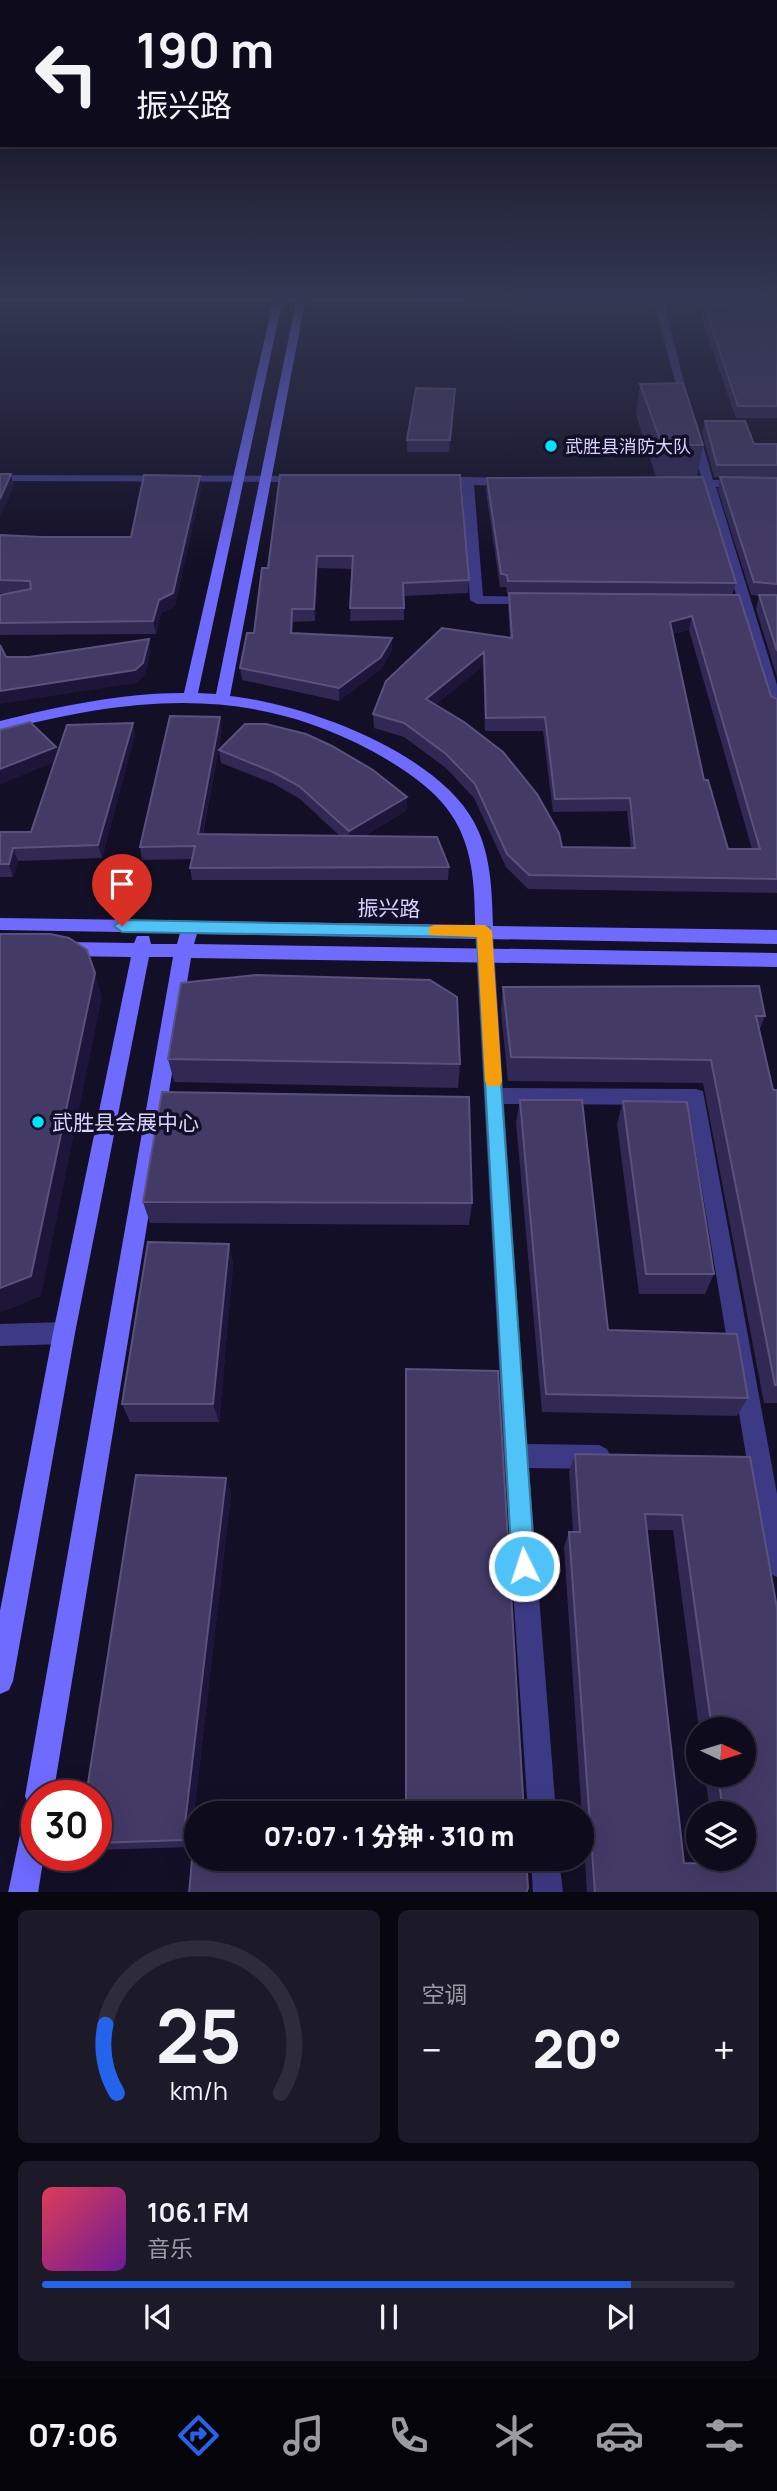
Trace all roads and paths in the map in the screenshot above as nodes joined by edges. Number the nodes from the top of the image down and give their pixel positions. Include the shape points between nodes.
1 (258, 387) edge
2 (284, 387) edge
3 (682, 387) edge
4 (690, 418) edge
5 (693, 431) edge
6 (0, 478) edge
7 (237, 478) junction
8 (266, 479) junction
9 (320, 479) edge
10 (428, 481) edge
11 (468, 481) junction
12 (521, 482) edge
13 (667, 483) edge
14 (707, 483) junction
15 (777, 484) edge
16 (545, 601) edge
17 (190, 696) junction
18 (223, 696) junction
19 (777, 709) edge
20 (0, 726) edge
21 (0, 924) edge
22 (146, 927) junction
23 (190, 928) junction
24 (485, 931) junction
25 (777, 937) edge
26 (39, 948) edge
27 (142, 950) junction
28 (183, 952) junction
29 (486, 955) junction
30 (777, 960) edge
31 (494, 1096) junction
32 (64, 1333) junction
33 (0, 1335) edge
34 (516, 1456) junction
35 (624, 1457) edge
36 (731, 1458) edge
37 (768, 1459) edge
38 (777, 1564) edge
39 (0, 1681) edge
40 (42, 1780) edge
41 (541, 1801) edge
42 (27, 1871) edge
43 (546, 1871) edge
44 (23, 1892) edge
45 (548, 1892) edge

1 - 7 main road
2 - 8 main road
3 - 4 street
5 - 14 street
6 - 7 street
7 - 8 street
7 - 17 main road
8 - 9 street
8 - 18 main road
10 - 11 street
11 - 12 street
11 - 16 street via 477,600
13 - 14 street
14 - 15 street
14 - 19 street
17 - 18 main road
17 - 20 main road via 56,710
18 - 24 main road via 290,711 359,735 417,771 466,820 484,872
21 - 22 main road, 振兴路
22 - 23 main road, 振兴路
22 - 27 main road
23 - 24 main road, 振兴路
23 - 28 main road
24 - 25 main road, 振兴路
24 - 29 street
26 - 27 main road
27 - 28 main road
27 - 32 main road
28 - 29 main road
28 - 40 main road
29 - 30 main road
29 - 31 street
31 - 34 street
31 - 37 street via 696,1097
32 - 33 street
32 - 39 main road
34 - 35 street
34 - 41 street
36 - 37 street
37 - 38 street
42 - 44 main road
43 - 45 street

